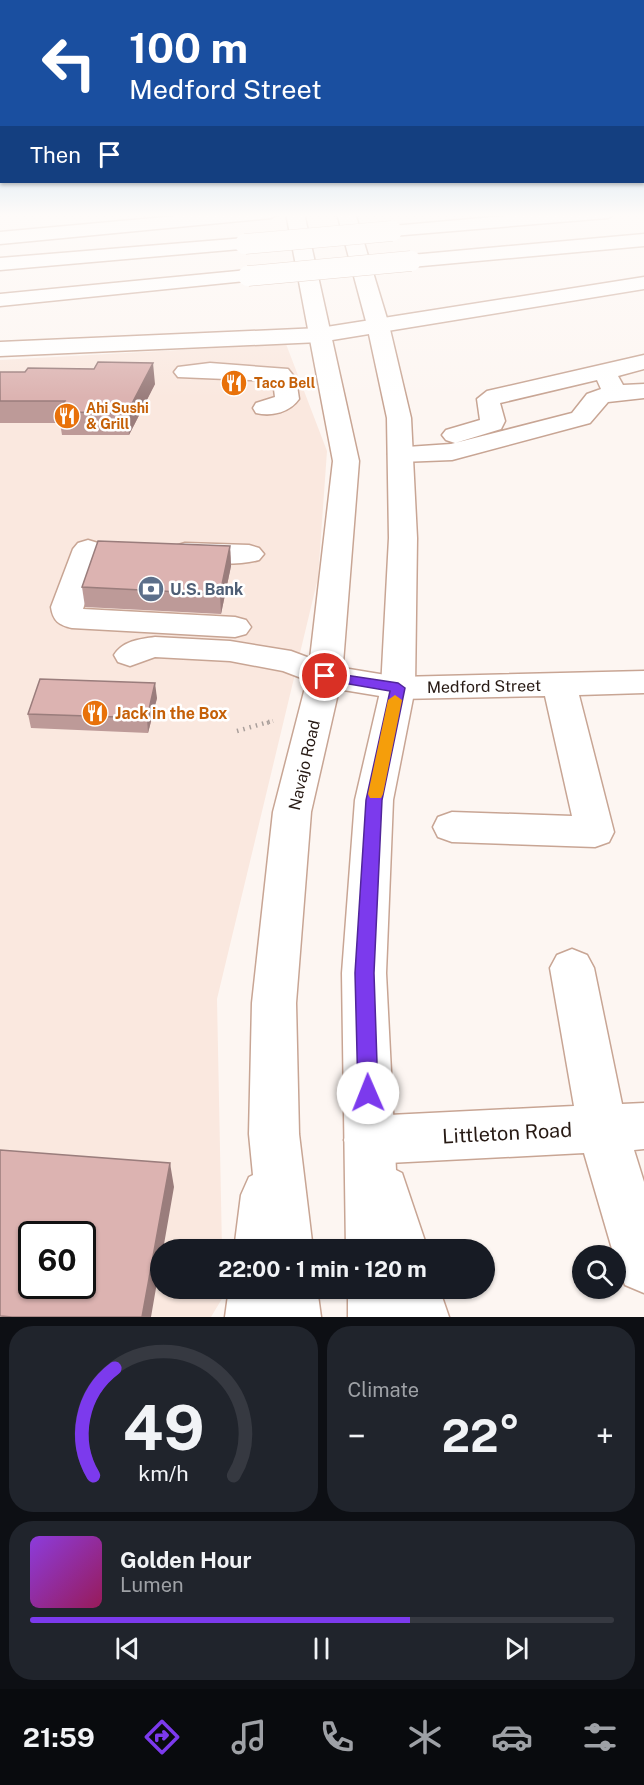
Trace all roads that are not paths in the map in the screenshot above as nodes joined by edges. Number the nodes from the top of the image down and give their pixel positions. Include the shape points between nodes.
1 (265, 274) edge
2 (308, 274) edge
3 (363, 274) edge
4 (644, 283) edge
5 (0, 300) edge
6 (378, 326) junction
7 (320, 335) junction
8 (0, 349) edge
9 (644, 362) edge
10 (186, 372) dead end
11 (610, 383) junction
12 (644, 391) edge
13 (265, 408) dead end
14 (400, 446) junction
15 (88, 549) dead end
16 (157, 551) edge
17 (249, 554) dead end
18 (235, 627) dead end
19 (325, 676) junction
20 (644, 682) edge
21 (559, 684) junction
22 (398, 688) junction
23 (452, 827) dead end
24 (572, 968) dead end
25 (623, 1127) edge
26 (274, 1134) junction
27 (369, 1140) junction
28 (262, 1239) edge
29 (285, 1239) edge
30 (373, 1239) edge
31 (398, 1239) edge
32 (644, 1266) edge
33 (255, 1299) edge
34 (291, 1299) edge
35 (375, 1299) edge
36 (415, 1299) edge
37 (253, 1317) edge
38 (293, 1317) edge
39 (376, 1317) edge
40 (421, 1317) edge

1 - 5 main road, bridge
2 - 7 main road, Navajo Road
3 - 6 main road
4 - 6 main road
6 - 7 main road
6 - 14 main road via 399,418
7 - 8 main road
7 - 19 main road, Navajo Road via 346,461
9 - 11 main road
10 - 13 main road via 280,374 287,399
11 - 12 main road
11 - 14 main road via 595,399 590,413 582,418 452,452
11 - 14 main road via 489,399 492,424
14 - 22 main road via 404,538
15 - 18 main road via 67,607 72,618
16 - 17 main road
19 - 22 main road, Medford Street
19 - 26 main road, Navajo Road via 292,812 274,1003
20 - 21 main road, Medford Street
21 - 22 main road, Medford Street
21 - 23 main road via 595,832
22 - 27 main road via 374,811 364,973
24 - 25 main road
25 - 27 main road, Littleton Road
25 - 32 main road
26 - 28 main road
26 - 29 main road, Navajo Road
27 - 30 main road
27 - 31 main road
33 - 37 main road
34 - 38 main road
35 - 39 main road
36 - 40 main road

